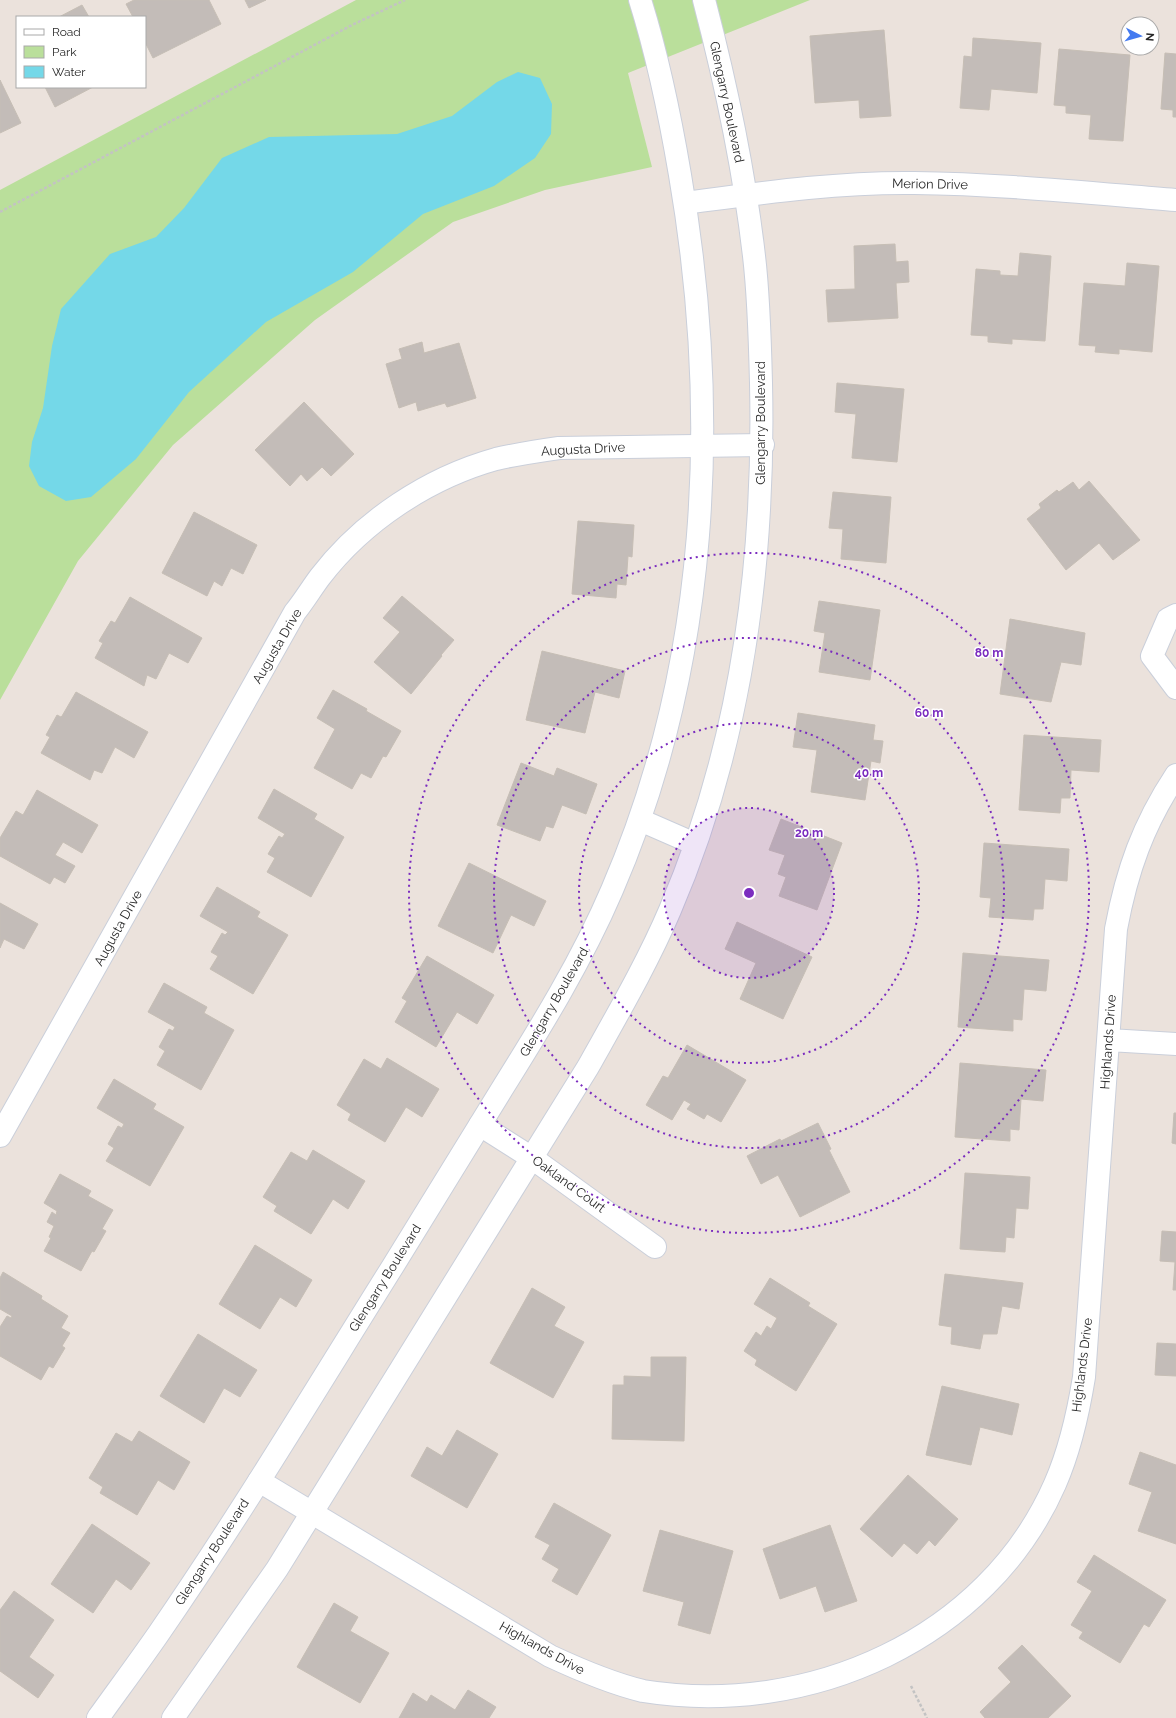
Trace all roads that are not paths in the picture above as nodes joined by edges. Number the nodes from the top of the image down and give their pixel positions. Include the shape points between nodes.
1 (640, 0) edge
2 (704, 0) edge
3 (746, 195) junction
4 (1176, 200) edge
5 (685, 203) junction
6 (762, 444) junction
7 (703, 446) junction
8 (1176, 615) edge
9 (1176, 688) edge
10 (1176, 775) edge
11 (640, 820) junction
12 (695, 844) junction
13 (1109, 1040) junction
14 (1176, 1044) edge
15 (480, 1125) junction
16 (0, 1136) edge
17 (532, 1158) junction
18 (655, 1247) dead end
19 (259, 1481) junction
20 (313, 1513) junction
21 (98, 1718) edge
22 (173, 1718) edge

1 - 5 street, Glengarry Boulevard via 660,73
2 - 3 street, Glengarry Boulevard via 719,58
3 - 4 street, Merion Drive via 852,184 912,183 966,184
3 - 5 street, Merion Drive
3 - 6 street, Glengarry Boulevard via 760,327
5 - 7 street, Glengarry Boulevard via 700,329
6 - 7 street, Augusta Drive
6 - 12 street, Glengarry Boulevard via 758,546 745,647 724,748
7 - 11 street, Glengarry Boulevard via 698,543 686,639 666,731
7 - 16 street, Augusta Drive via 559,448 496,459 455,474 417,493 381,517 349,545 320,577 296,612
8 - 9 street via 1168,619 1152,656
10 - 13 street, Highlands Drive via 1163,794 1143,834 1122,896 1116,929
11 - 12 street
11 - 15 street, Glengarry Boulevard via 612,891 582,953 536,1035
12 - 17 street, Glengarry Boulevard via 670,910 632,990
13 - 14 street
13 - 20 street, Highlands Drive via 1084,1377 1067,1453 1040,1514 1009,1560 964,1608 910,1648 850,1677 786,1694 753,1699 709,1700 643,1691 590,1674 550,1656
15 - 17 street, Oakland Court
15 - 19 street, Glengarry Boulevard
17 - 18 street, Oakland Court
17 - 20 street, Glengarry Boulevard
19 - 20 street, Highlands Drive
19 - 21 street, Glengarry Boulevard via 159,1633
20 - 22 street, Glengarry Boulevard

